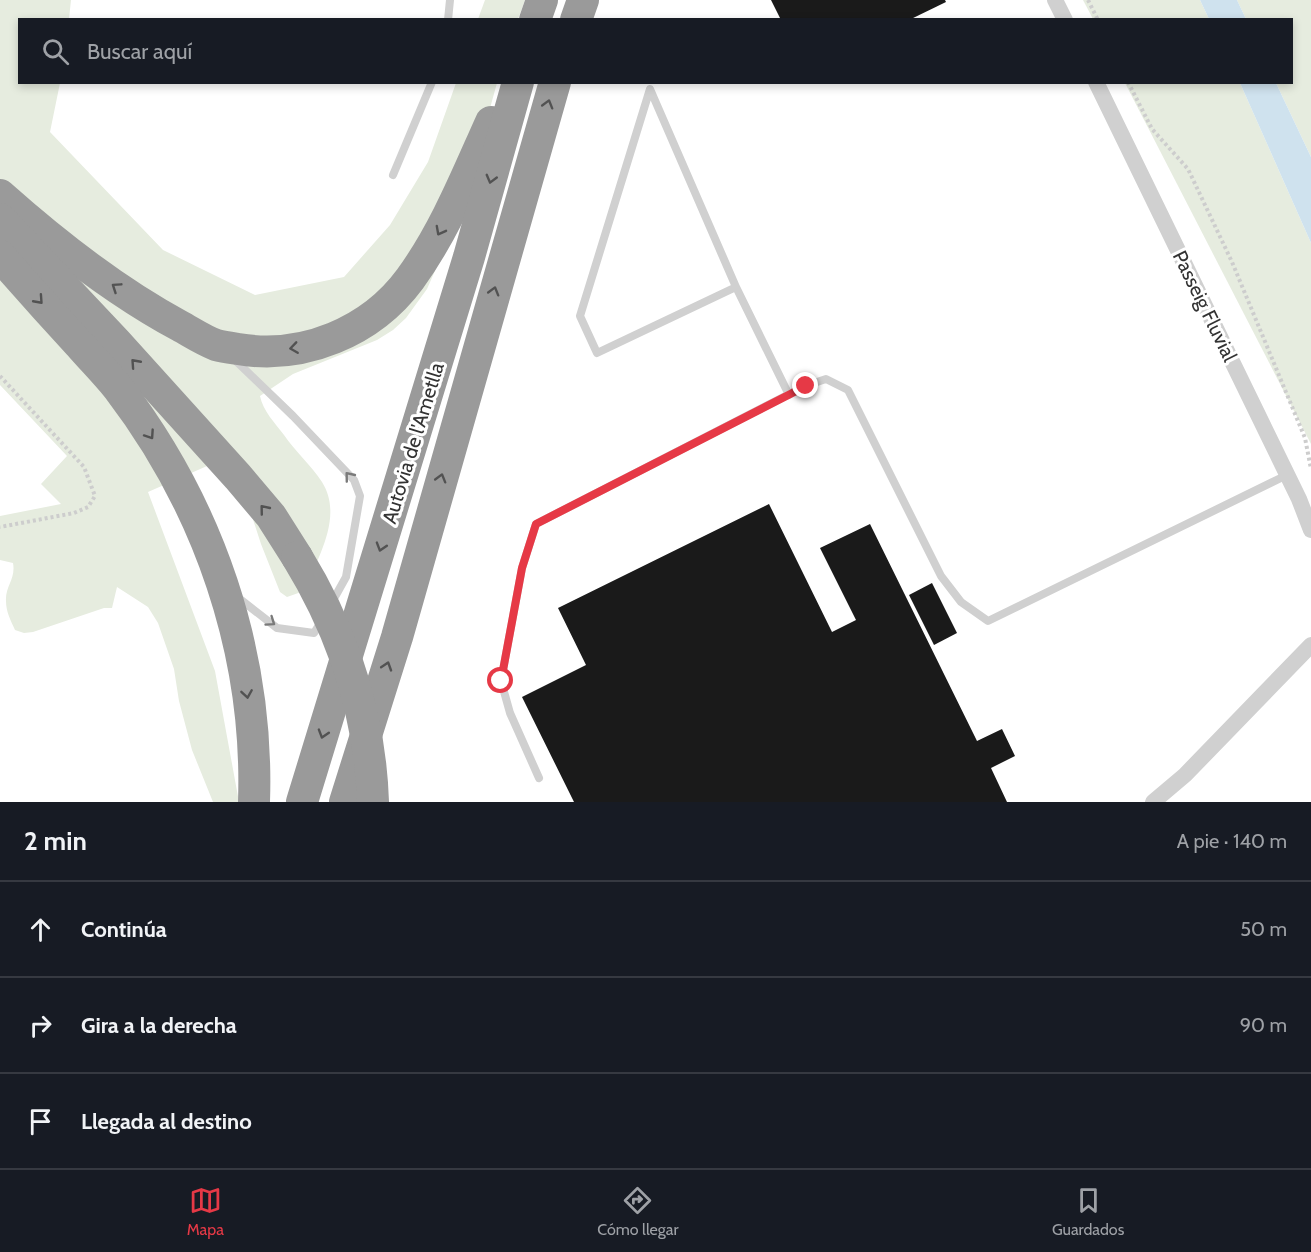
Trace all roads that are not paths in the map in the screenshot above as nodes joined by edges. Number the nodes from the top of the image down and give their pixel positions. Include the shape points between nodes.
1 (450, 0) edge
2 (542, 0) edge
3 (583, 0) edge
4 (1055, 0) edge
5 (448, 18) edge
6 (537, 18) edge
7 (577, 18) edge
8 (1064, 18) edge
9 (431, 84) edge
10 (507, 84) edge
11 (517, 84) edge
12 (554, 84) edge
13 (1097, 84) edge
14 (393, 175) dead end
15 (0, 195) edge
16 (0, 219) edge
17 (0, 256) edge
18 (736, 287) junction
19 (216, 345) junction
20 (789, 395) junction
21 (1287, 475) junction
22 (1305, 496) edge
23 (1311, 530) edge
24 (224, 587) junction
25 (1311, 645) edge
26 (539, 778) dead end
27 (254, 802) edge
28 (302, 802) edge
29 (345, 802) edge
30 (373, 802) edge
31 (1153, 802) edge

1 - 5 lane
2 - 6 highway
3 - 7 highway
4 - 8 street
9 - 14 lane
10 -> 19 highway via 437,237 409,280 368,320 341,336 298,349 255,352
11 -> 28 highway, Autovia de l'Ametlla via 466,269
29 -> 12 highway, Autovia de l'Ametlla via 397,637
13 - 21 street, Passeig Fluvial
19 -> 15 highway via 150,310 101,277
30 -> 16 highway, bridge via 370,752 354,682 332,622 271,516
17 -> 24 highway via 117,387 153,438 186,496
18 - 18 lane via 727,266 650,89 580,316 597,353
18 - 20 lane
24 -> 19 lane via 277,628 314,633 346,577 360,496 354,480 293,416
20 - 21 lane via 826,379 848,390 941,576 962,602 988,621
20 - 26 lane via 536,524 522,568 501,681 510,713
21 - 22 street, Passeig Fluvial
22 - 23 street, Passeig Fluvial
24 -> 27 highway via 235,624 251,717
25 - 31 street via 1185,776

